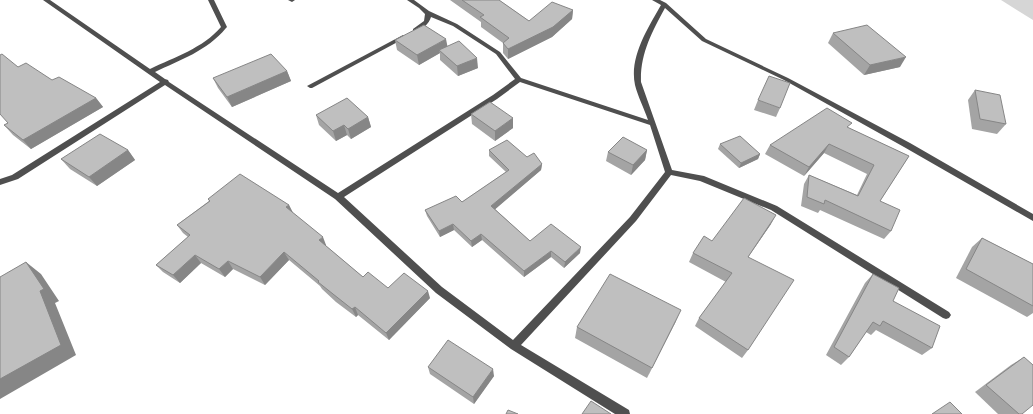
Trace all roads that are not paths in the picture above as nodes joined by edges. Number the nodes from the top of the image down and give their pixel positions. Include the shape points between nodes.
1 (46, 0) edge
2 (211, 0) edge
3 (410, 0) edge
4 (655, 0) edge
5 (664, 4) junction
6 (428, 13) junction
7 (150, 72) junction
8 (519, 79) junction
9 (166, 81) junction
10 (310, 86) dead end
11 (653, 124) junction
12 (669, 172) junction
13 (0, 182) edge
14 (338, 197) junction
15 (1033, 218) edge
16 (946, 315) dead end
17 (514, 346) junction
18 (625, 414) edge

1 - 7 street
2 - 7 street via 224,27 219,34 205,45
3 - 6 street
4 - 5 street
5 - 11 street via 644,40 640,58 638,82
5 - 15 street via 704,40 786,78
6 - 8 street via 455,25 498,53
6 - 10 street via 426,24
7 - 9 street
8 - 11 street
8 - 14 street via 496,97
9 - 13 street via 15,177
9 - 14 street
11 - 12 street via 661,155
12 - 16 street via 701,178 774,208
12 - 17 street via 633,219
14 - 17 street via 439,290
17 - 18 street

